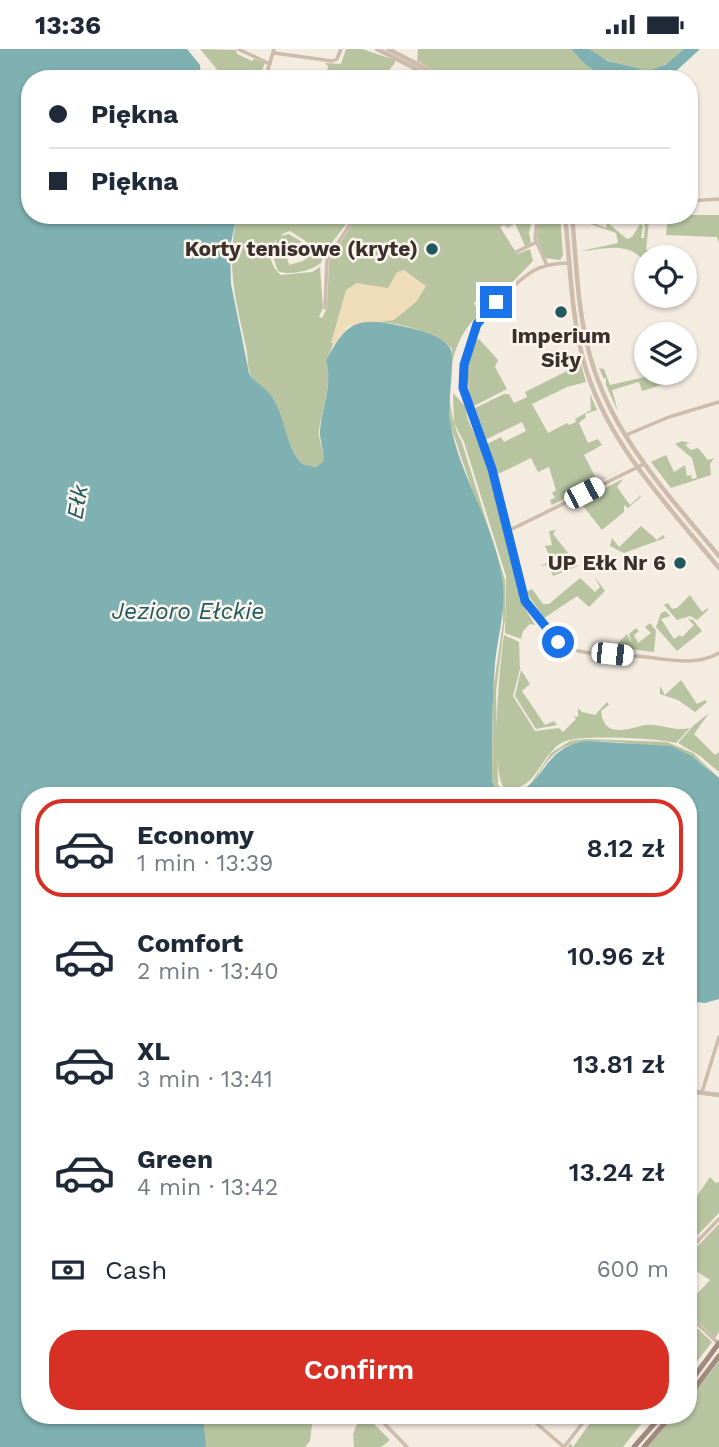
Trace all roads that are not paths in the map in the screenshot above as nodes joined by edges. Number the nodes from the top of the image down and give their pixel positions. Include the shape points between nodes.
1 (238, 49) edge
2 (341, 49) edge
3 (377, 49) edge
4 (388, 49) edge
5 (274, 51) edge
6 (397, 56) junction
7 (270, 64) junction
8 (415, 64) junction
9 (268, 70) edge
10 (423, 70) edge
11 (427, 70) edge
12 (719, 199) edge
13 (698, 200) edge
14 (350, 224) edge
15 (537, 224) edge
16 (566, 224) edge
17 (573, 224) edge
18 (537, 242) junction
19 (516, 252) dead end
20 (570, 263) junction
21 (546, 264) junction
22 (580, 305) junction
23 (574, 306) junction
24 (325, 308) dead end
25 (719, 402) edge
26 (624, 436) junction
27 (643, 464) junction
28 (637, 467) junction
29 (509, 531) junction
30 (719, 557) edge
31 (719, 568) edge
32 (719, 653) edge
33 (719, 1037) edge
34 (697, 1092) edge
35 (702, 1092) junction
36 (719, 1095) edge
37 (719, 1219) edge
38 (697, 1242) edge
39 (697, 1323) edge
40 (719, 1344) edge
41 (719, 1356) edge
42 (697, 1373) edge
43 (697, 1385) edge
44 (385, 1424) edge
45 (537, 1424) edge
46 (582, 1424) edge
47 (652, 1424) edge
48 (664, 1424) edge
49 (407, 1447) edge
50 (564, 1447) edge
51 (634, 1447) edge
52 (644, 1447) edge

1 - 7 street
2 - 5 street via 332,61
3 - 6 street
4 - 6 street
5 - 7 street
6 - 8 street
7 - 9 street
8 - 10 street
8 - 11 street
12 - 13 street
14 - 24 street via 327,260
15 - 18 street
16 - 20 street
17 - 22 street
18 - 19 street
18 - 21 street
20 - 21 street
20 - 23 street
21 - 29 street via 523,277 481,317 462,372 465,398
22 - 23 street
22 - 26 street via 593,368
23 - 28 street via 593,390
25 - 26 street
26 - 27 street
27 - 28 street
27 - 30 street
28 - 29 street
28 - 31 street
29 - 32 street via 525,601 562,645 693,662
33 - 35 street
34 - 35 street
35 - 36 street
37 - 38 street
39 - 40 street
40 - 42 main road
41 - 43 main road
44 - 49 street
45 - 50 street
46 - 50 street
47 - 51 main road
48 - 52 main road

